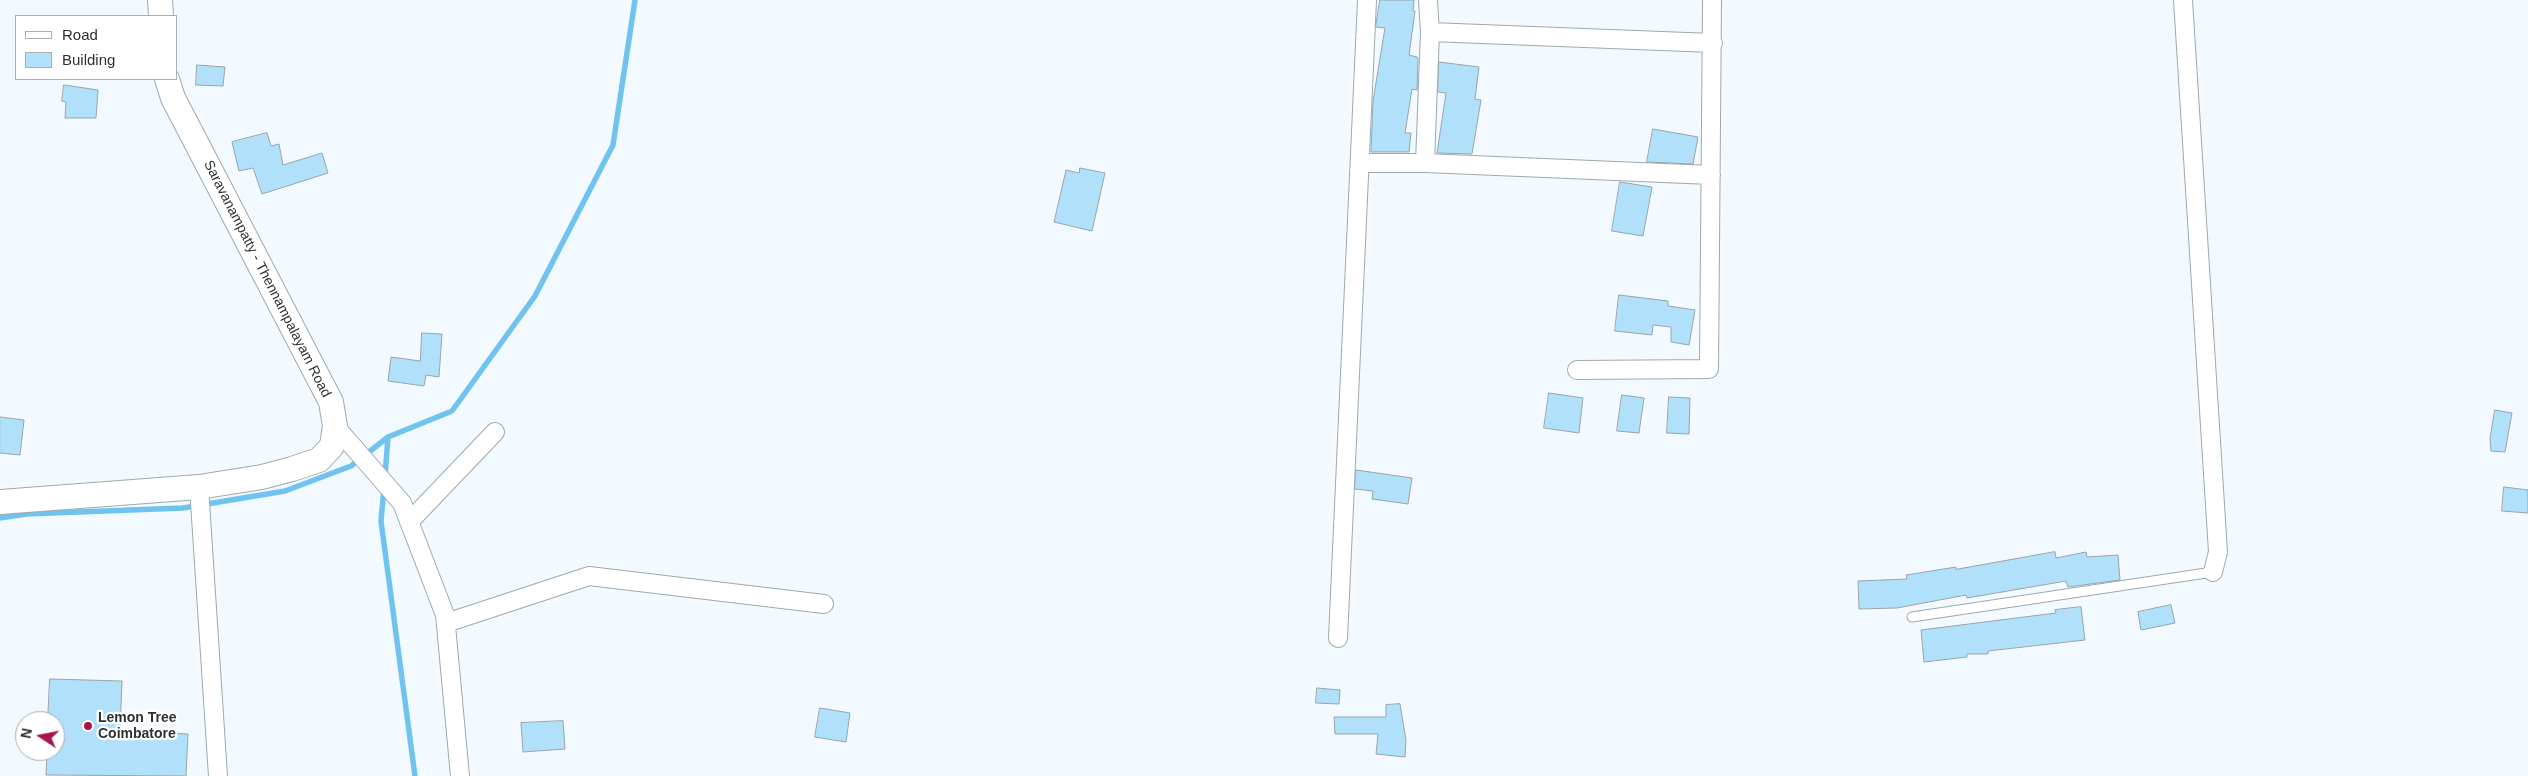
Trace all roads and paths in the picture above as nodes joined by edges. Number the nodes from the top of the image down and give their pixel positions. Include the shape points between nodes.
1 (160, 0) edge
2 (1367, 0) edge
3 (1428, 0) edge
4 (1712, 0) edge
5 (2183, 0) edge
6 (161, 15) edge
7 (1430, 32) junction
8 (1713, 43) junction
9 (167, 80) edge
10 (1360, 163) junction
11 (1425, 163) junction
12 (1711, 175) junction
13 (1577, 370) dead end
14 (495, 432) dead end
15 (342, 435) junction
16 (199, 492) junction
17 (0, 502) edge
18 (409, 522) junction
19 (2213, 572) joint
20 (824, 604) dead end
21 (1912, 617) dead end
22 (446, 624) junction
23 (1338, 638) dead end
24 (218, 776) edge
25 (460, 776) edge

1 - 6 main road
2 - 10 street
3 - 7 street
4 - 8 street
5 - 19 street via 2218,552
7 - 8 street
7 - 11 street
8 - 12 street
9 - 15 main road, Saravanampatty - Thennampalayam Road via 173,98 331,402
10 - 11 street
10 - 23 street
11 - 12 street
12 - 13 street via 1709,369
14 - 18 street
15 - 16 main road, Saravanampatty - Thennampalayam Road via 319,460
15 - 18 street via 402,503
16 - 17 main road, Saravanampatty - Thennampalayam Road
16 - 24 street
18 - 22 street
19 - 21 lane
20 - 22 street via 589,576
22 - 25 street

